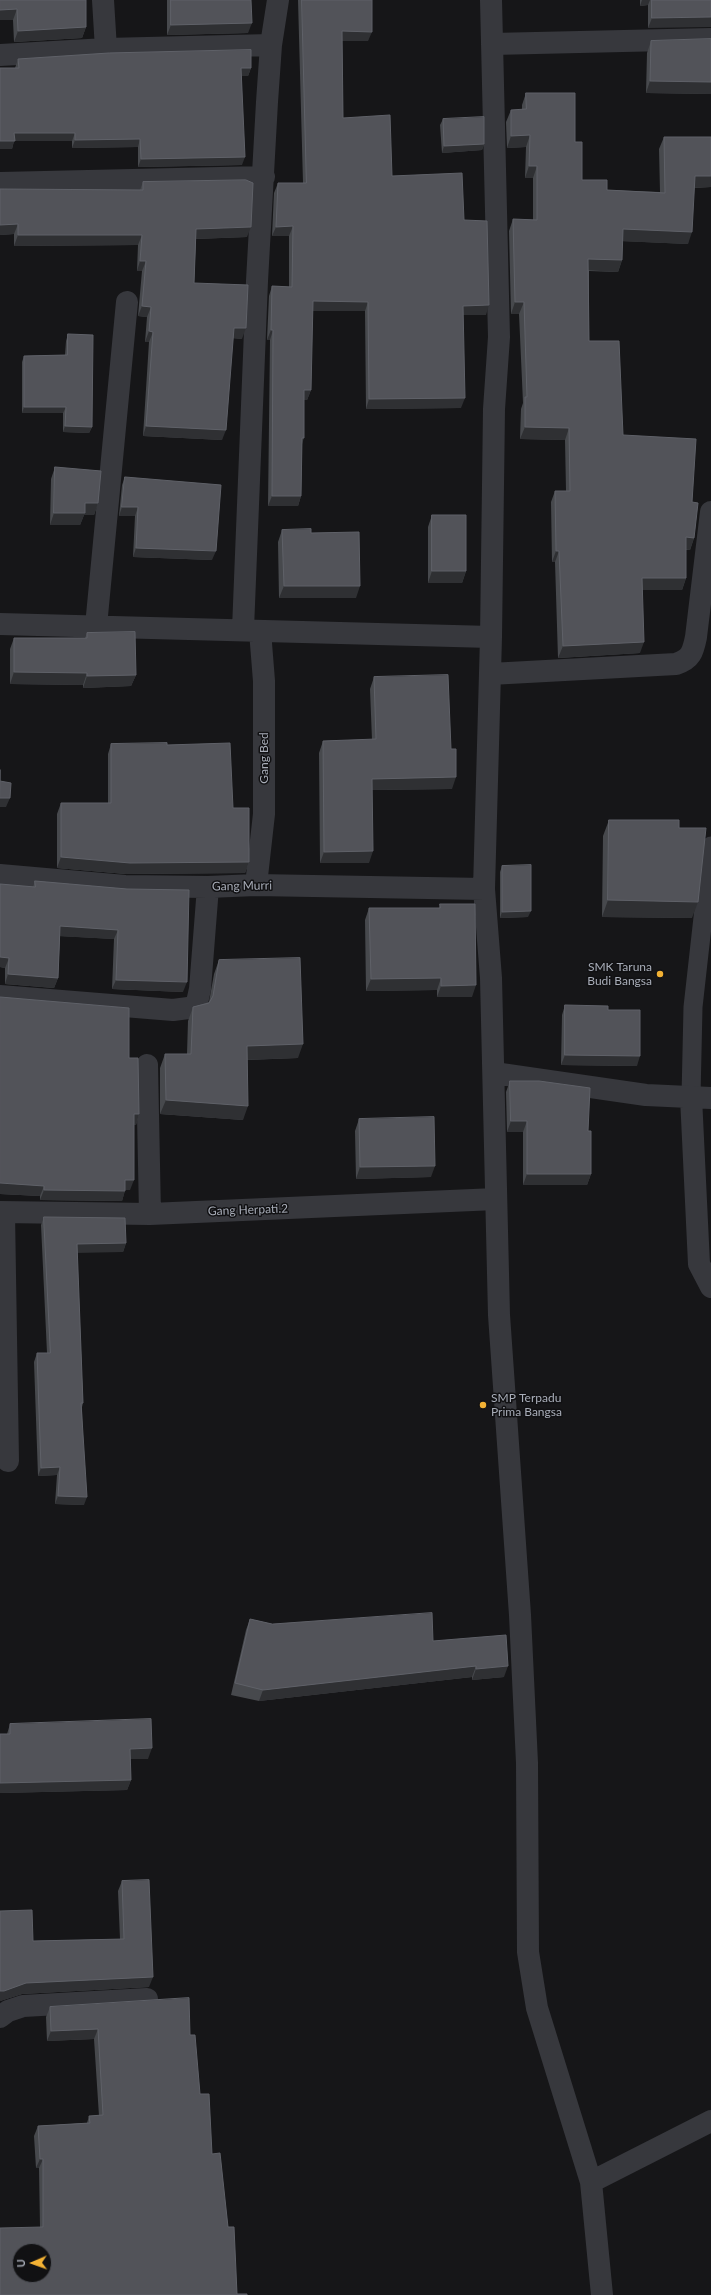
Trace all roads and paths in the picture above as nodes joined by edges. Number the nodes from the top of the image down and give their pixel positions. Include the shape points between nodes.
1 (103, 0) edge
2 (278, 0) edge
3 (491, 0) edge
4 (711, 39) edge
5 (492, 44) junction
6 (271, 45) junction
7 (106, 49) junction
8 (0, 55) edge
9 (264, 177) junction
10 (0, 183) edge
11 (127, 302) dead end
12 (711, 512) edge
13 (0, 624) edge
14 (96, 626) junction
15 (252, 630) junction
16 (491, 637) junction
17 (490, 674) junction
18 (711, 846) edge
19 (0, 875) edge
20 (256, 885) junction
21 (208, 887) junction
22 (484, 889) junction
23 (0, 996) edge
24 (147, 1065) dead end
25 (494, 1073) junction
26 (701, 1097) edge
27 (496, 1199) junction
28 (2, 1212) edge
29 (150, 1214) junction
30 (711, 1287) edge
31 (8, 1462) dead end
32 (147, 1999) edge
33 (0, 2017) edge
34 (711, 2120) edge
35 (591, 2182) junction
36 (602, 2295) edge

1 - 7 street
2 - 6 street, Gang Bed
3 - 5 street
4 - 5 street
5 - 16 street via 499,337 494,409
6 - 7 street
6 - 9 street, Gang Bed
7 - 8 street
9 - 10 street
9 - 15 street, Gang Bed via 256,289
11 - 14 street
12 - 17 street via 696,637 693,654 686,661 676,664
13 - 14 street
14 - 15 street
15 - 16 street
15 - 20 street, Gang Bed via 264,681 264,814
16 - 17 street
17 - 22 street
18 - 26 lane via 693,1006
19 - 21 street, Gang Murri via 125,886
20 - 21 street, Gang Murri
20 - 22 street, Gang Murri
21 - 23 street via 200,989 196,1007 174,1010
22 - 25 street via 491,978
24 - 29 street
25 - 26 street via 646,1095
25 - 27 street
26 - 30 street via 699,1264
27 - 29 street, Gang Herpati.2
27 - 35 street via 499,1315 520,1615 527,1763 528,1952 538,2008
28 - 29 street, Gang Herpati.2
28 - 31 street
32 - 33 street via 23,2006
34 - 35 street
35 - 36 street

